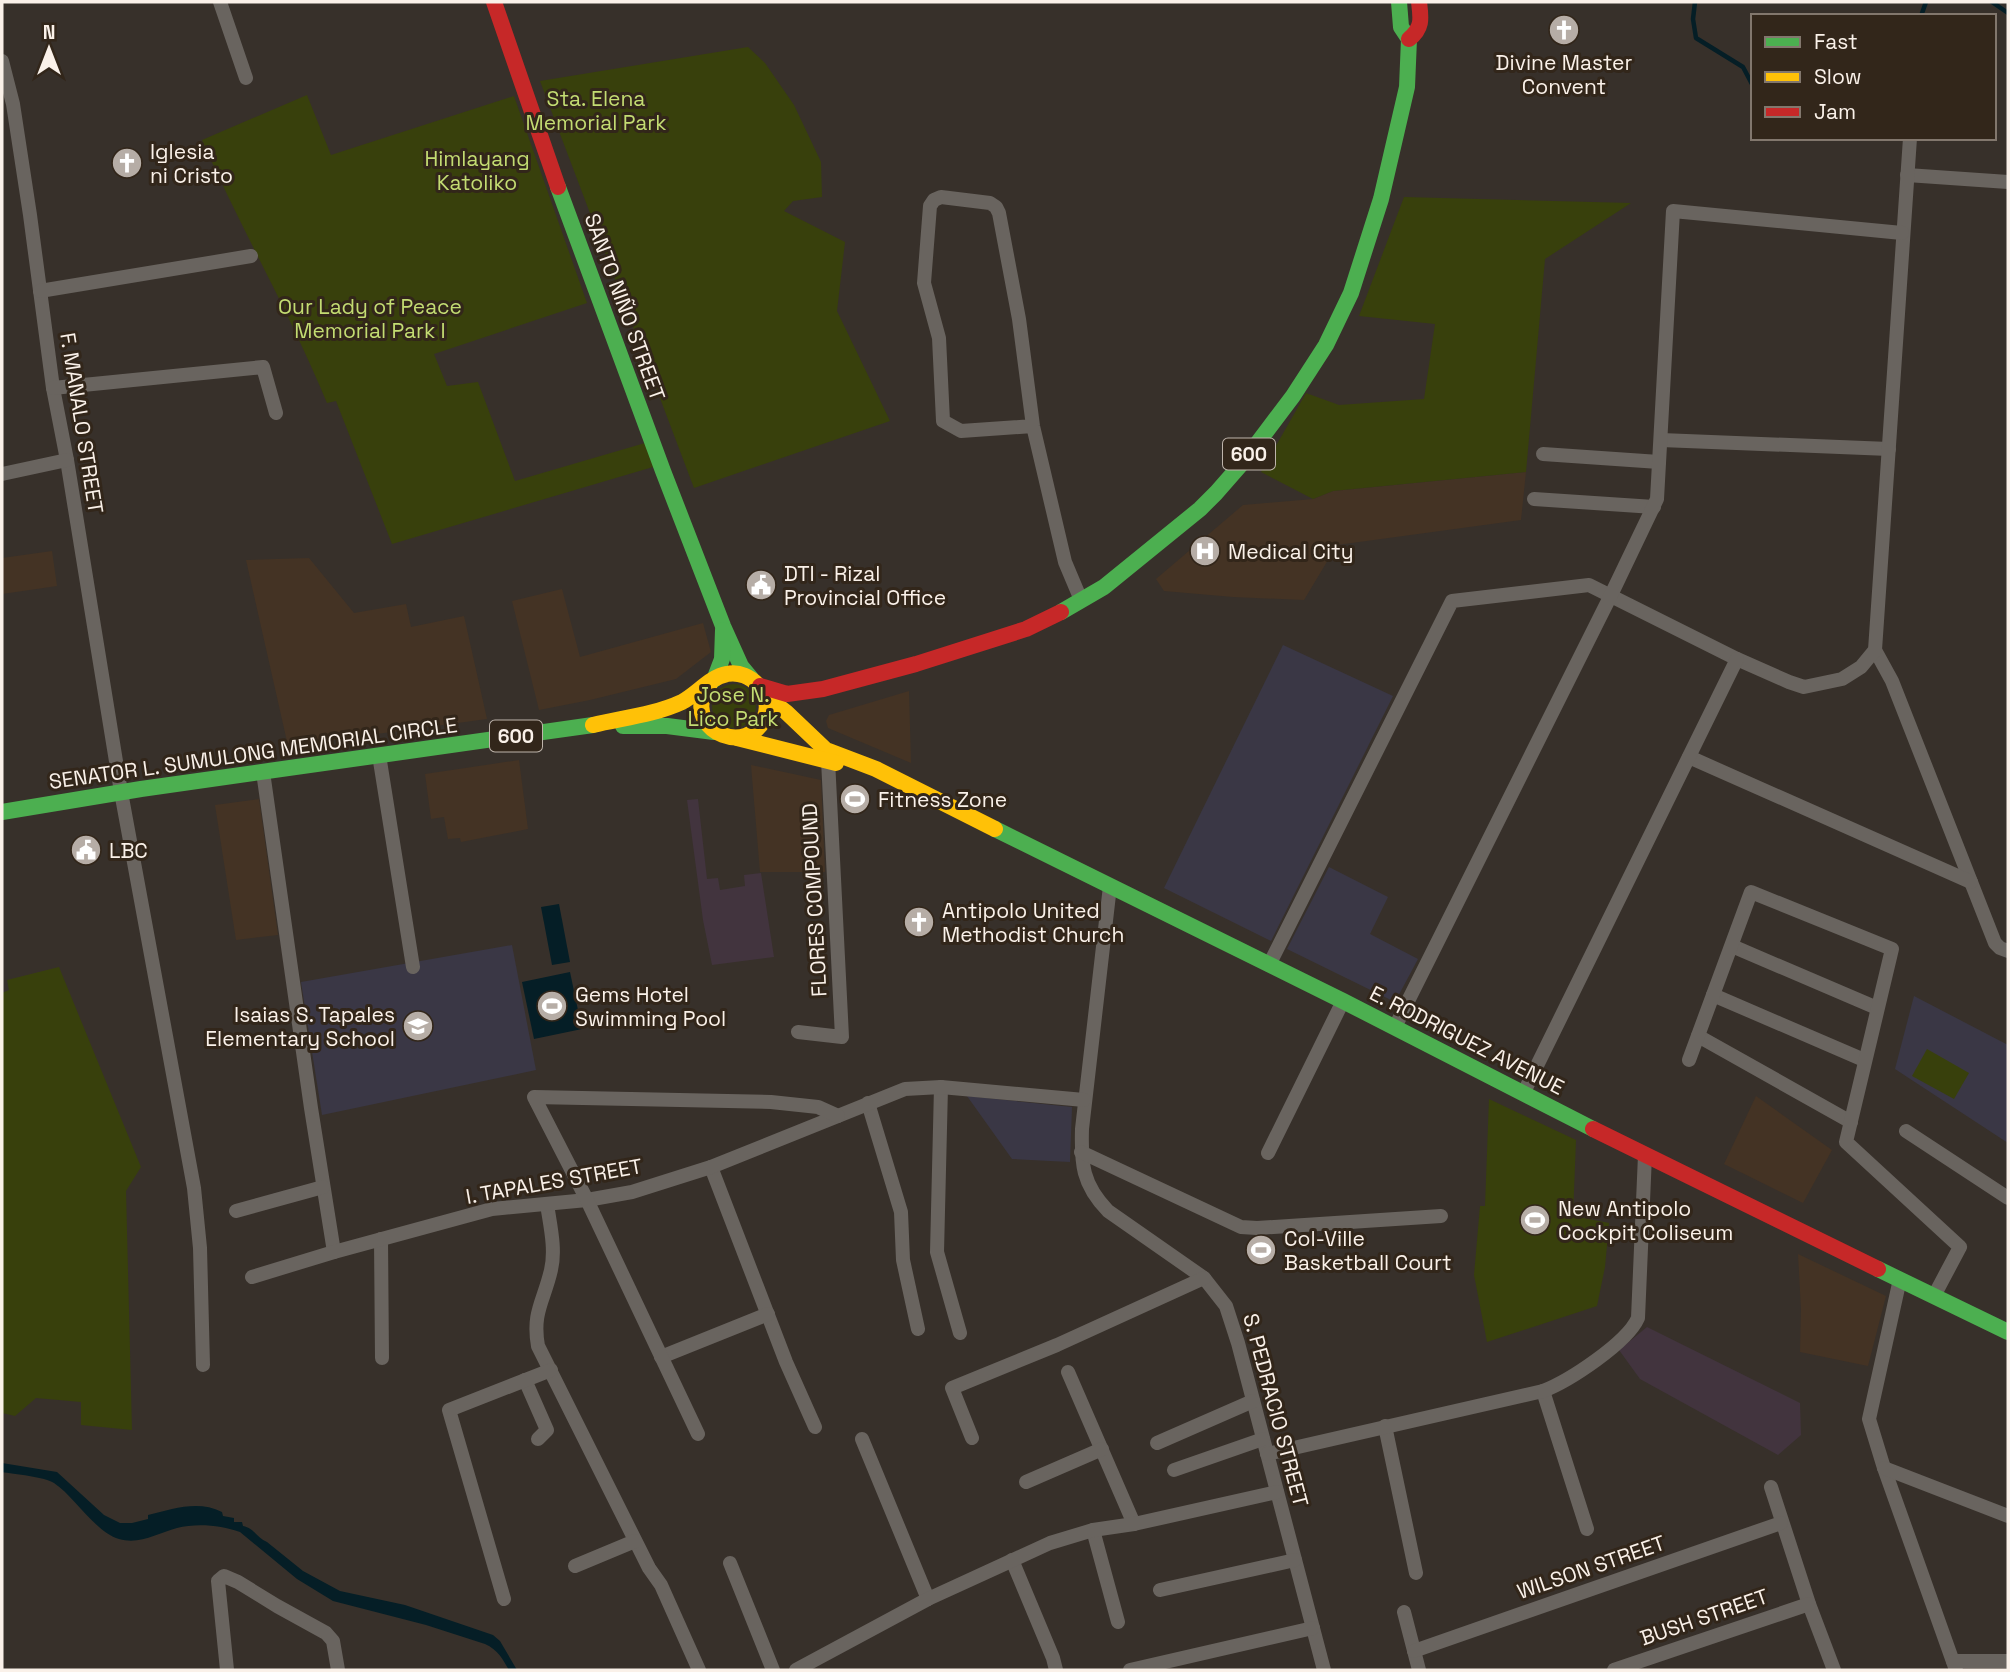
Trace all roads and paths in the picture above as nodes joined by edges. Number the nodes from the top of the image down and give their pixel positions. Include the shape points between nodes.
1 (220, 2) edge
2 (494, 2) edge
3 (1399, 2) edge
4 (1419, 2) edge
5 (1409, 39) junction
6 (2, 62) edge
7 (246, 78) dead end
8 (1910, 140) edge
9 (1907, 174) junction
10 (2008, 182) edge
11 (1902, 233) junction
12 (251, 257) dead end
13 (40, 291) junction
14 (53, 388) junction
15 (276, 414) dead end
16 (1033, 426) junction
17 (1661, 440) junction
18 (1889, 449) junction
19 (1544, 454) dead end
20 (67, 460) junction
21 (1660, 462) junction
22 (2, 474) edge
23 (1534, 499) dead end
24 (1654, 507) junction
25 (1611, 596) junction
26 (1081, 600) junction
27 (723, 626) junction
28 (1875, 650) junction
29 (1737, 659) junction
30 (867, 678) junction
31 (712, 681) junction
32 (759, 687) junction
33 (786, 712) junction
34 (762, 723) junction
35 (593, 726) junction
36 (714, 732) junction
37 (737, 738) junction
38 (379, 755) junction
39 (1689, 757) junction
40 (828, 760) junction
41 (263, 772) junction
42 (908, 786) junction
43 (121, 792) junction
44 (2, 812) edge
45 (1972, 883) junction
46 (1110, 886) junction
47 (1732, 946) junction
48 (2008, 951) edge
49 (1269, 965) junction
50 (413, 967) dead end
51 (1713, 995) junction
52 (1343, 1001) junction
53 (1877, 1008) junction
54 (1395, 1027) junction
55 (798, 1032) dead end
56 (1698, 1036) junction
57 (1689, 1060) dead end
58 (1864, 1060) junction
59 (941, 1087) junction
60 (1524, 1092) junction
61 (1084, 1100) junction
62 (868, 1103) junction
63 (838, 1116) junction
64 (1851, 1122) junction
65 (1906, 1130) dead end
66 (1081, 1152) junction
67 (1268, 1153) dead end
68 (1645, 1154) junction
69 (711, 1167) junction
70 (323, 1187) junction
71 (2008, 1198) edge
72 (587, 1200) junction
73 (547, 1204) junction
74 (236, 1211) dead end
75 (1441, 1216) dead end
76 (381, 1239) junction
77 (334, 1252) junction
78 (252, 1277) dead end
79 (1204, 1278) junction
80 (1900, 1279) junction
81 (1934, 1297) junction
82 (768, 1314) junction
83 (918, 1329) dead end
84 (2008, 1332) edge
85 (960, 1333) dead end
86 (661, 1357) junction
87 (382, 1358) dead end
88 (203, 1365) dead end
89 (551, 1370) junction
90 (1068, 1372) dead end
91 (525, 1380) junction
92 (1543, 1391) junction
93 (1252, 1401) junction
94 (1385, 1426) junction
95 (815, 1427) dead end
96 (698, 1434) dead end
97 (972, 1438) dead end
98 (538, 1439) dead end
99 (862, 1439) dead end
100 (1157, 1443) dead end
101 (1265, 1446) junction
102 (1102, 1449) junction
103 (1884, 1468) junction
104 (1174, 1470) dead end
105 (1026, 1482) dead end
106 (1771, 1487) dead end
107 (1277, 1492) junction
108 (2008, 1517) edge
109 (1134, 1524) junction
110 (1781, 1524) junction
111 (1587, 1529) dead end
112 (1093, 1530) junction
113 (635, 1541) junction
114 (1012, 1560) junction
115 (1295, 1560) junction
116 (730, 1563) dead end
117 (575, 1566) dead end
118 (1416, 1573) dead end
119 (1160, 1590) dead end
120 (504, 1599) dead end
121 (928, 1599) junction
122 (1809, 1604) junction
123 (1404, 1612) dead end
124 (1118, 1622) dead end
125 (1313, 1628) junction
126 (1414, 1651) junction
127 (2008, 1661) edge
128 (1955, 1666) edge
129 (228, 1670) edge
130 (338, 1670) edge
131 (699, 1670) edge
132 (773, 1670) edge
133 (796, 1670) edge
134 (1056, 1670) edge
135 (1130, 1670) edge
136 (1324, 1670) edge
137 (1419, 1670) edge
138 (1614, 1670) edge
139 (1835, 1670) edge

1 - 7 street
2 - 27 main road, SANTO NIÑO STREET via 538,134
3 - 5 main road, 600 via 1401,27
4 - 5 main road, 600 via 1422,25
5 - 26 main road, 600 via 1407,87 1381,199 1351,293 1326,345 1268,430 1210,499 1104,587
6 - 13 street, F. MANALO STREET via 13,104
8 - 9 street
9 - 10 street
9 - 11 street
11 - 17 street via 1673,211
11 - 18 street
12 - 13 street
13 - 14 street, F. MANALO STREET
14 - 15 street via 263,367
14 - 20 street, F. MANALO STREET
16 - 16 street via 999,213 990,203 940,197 930,206 924,283 939,338 943,421 961,431
16 - 26 street via 1065,562
17 - 18 street
17 - 21 street
18 - 28 street
19 - 21 street
20 - 22 street
20 - 43 street, F. MANALO STREET
21 - 24 street
23 - 24 street
24 - 25 street
25 - 29 street
25 - 49 street via 1589,585 1452,601
25 - 54 street
26 - 30 main road, 600 via 1026,629
27 - 31 main road, SANTO NIÑO STREET via 722,659
27 - 32 main road, SANTO NIÑO STREET via 741,666
28 - 29 street via 1861,667 1842,679 1804,687
28 - 45 street via 1892,681
29 - 39 street
30 - 32 main road, 600 via 787,694
30 - 33 main road, 600
31 - 32 main road, 600 via 728,673 744,675
31 - 35 main road, SENATOR L. SUMULONG MEMORIAL CIRCLE / 600 via 667,707
31 - 36 main road via 701,704 704,719
32 - 33 main road, E. RODRIGUEZ AVENUE
32 - 34 main road via 766,710
33 - 34 main road, 600
33 - 42 main road, E. RODRIGUEZ AVENUE via 826,750
34 - 37 main road, 600
35 - 36 main road, SENATOR L. SUMULONG MEMORIAL CIRCLE / 600 via 667,726
35 - 38 main road, SENATOR L. SUMULONG MEMORIAL CIRCLE / 600
36 - 37 main road, 600
37 - 40 main road, E. RODRIGUEZ AVENUE
38 - 41 main road, SENATOR L. SUMULONG MEMORIAL CIRCLE / 600
38 - 50 street
39 - 45 street
39 - 60 street
40 - 42 main road, E. RODRIGUEZ AVENUE
40 - 55 street, FLORES COMPOUND via 842,1037
41 - 43 main road, SENATOR L. SUMULONG MEMORIAL CIRCLE / 600
41 - 70 street
42 - 46 main road, E. RODRIGUEZ AVENUE
43 - 44 main road, SENATOR L. SUMULONG MEMORIAL CIRCLE / 600
43 - 88 street, F. MANALO STREET via 194,1188
45 - 48 street via 1995,943
46 - 49 main road, E. RODRIGUEZ AVENUE
46 - 61 street, S. PEDRACIO STREET
47 - 51 street
47 - 53 street
47 - 53 street via 1751,892 1892,949
49 - 52 main road, E. RODRIGUEZ AVENUE
51 - 56 street
51 - 58 street
52 - 54 main road, E. RODRIGUEZ AVENUE
52 - 67 street
53 - 58 street
54 - 60 main road, E. RODRIGUEZ AVENUE
56 - 57 street
56 - 64 street
58 - 64 street
59 - 61 street, I. TAPALES STREET
59 - 62 street, I. TAPALES STREET via 905,1089
59 - 85 street via 937,1252
60 - 68 main road, E. RODRIGUEZ AVENUE
61 - 66 street, S. PEDRACIO STREET
62 - 63 street, I. TAPALES STREET
62 - 83 street via 901,1212 903,1260
63 - 69 street, I. TAPALES STREET
63 - 72 street via 818,1107 771,1102 534,1097
64 - 81 street via 1846,1142 1960,1247
65 - 71 street
66 - 75 street via 1241,1227
66 - 79 street, S. PEDRACIO STREET via 1084,1177 1098,1201
68 - 80 main road, E. RODRIGUEZ AVENUE
68 - 92 street via 1635,1326 1599,1359
69 - 72 street, I. TAPALES STREET via 632,1192
69 - 82 street
70 - 74 street
70 - 77 street
72 - 73 street, I. TAPALES STREET
72 - 86 street
73 - 76 street, I. TAPALES STREET via 492,1209
73 - 89 street via 553,1244 551,1269 535,1327 538,1346
76 - 77 street, I. TAPALES STREET
76 - 87 street
77 - 78 street, I. TAPALES STREET
79 - 93 street, S. PEDRACIO STREET via 1226,1306
79 - 97 street via 952,1388
80 - 81 main road, E. RODRIGUEZ AVENUE
80 - 103 street via 1869,1419
81 - 84 main road, E. RODRIGUEZ AVENUE
82 - 86 street
82 - 95 street
86 - 96 street
89 - 91 street
89 - 113 street
90 - 102 street
91 - 98 street via 547,1430
91 - 120 street via 449,1410
92 - 94 street
92 - 111 street
93 - 100 street
93 - 101 street, S. PEDRACIO STREET
94 - 101 street
94 - 118 street
99 - 121 street
101 - 104 street
101 - 107 street, S. PEDRACIO STREET
102 - 105 street
102 - 109 street
103 - 108 street
103 - 128 street
106 - 110 street
107 - 109 street
107 - 115 street, S. PEDRACIO STREET
109 - 112 street
110 - 122 street
110 - 126 street, WILSON STREET
112 - 114 street
112 - 124 street
113 - 117 street
113 - 131 street via 662,1585
114 - 121 street
114 - 134 street
115 - 119 street
115 - 125 street, S. PEDRACIO STREET
116 - 132 street
121 - 133 street
122 - 138 street, BUSH STREET
122 - 139 street
123 - 126 street
125 - 135 street
125 - 136 street, S. PEDRACIO STREET
126 - 137 street
127 - 128 street
129 - 130 street via 218,1595 218,1581 223,1576 326,1633 333,1641

